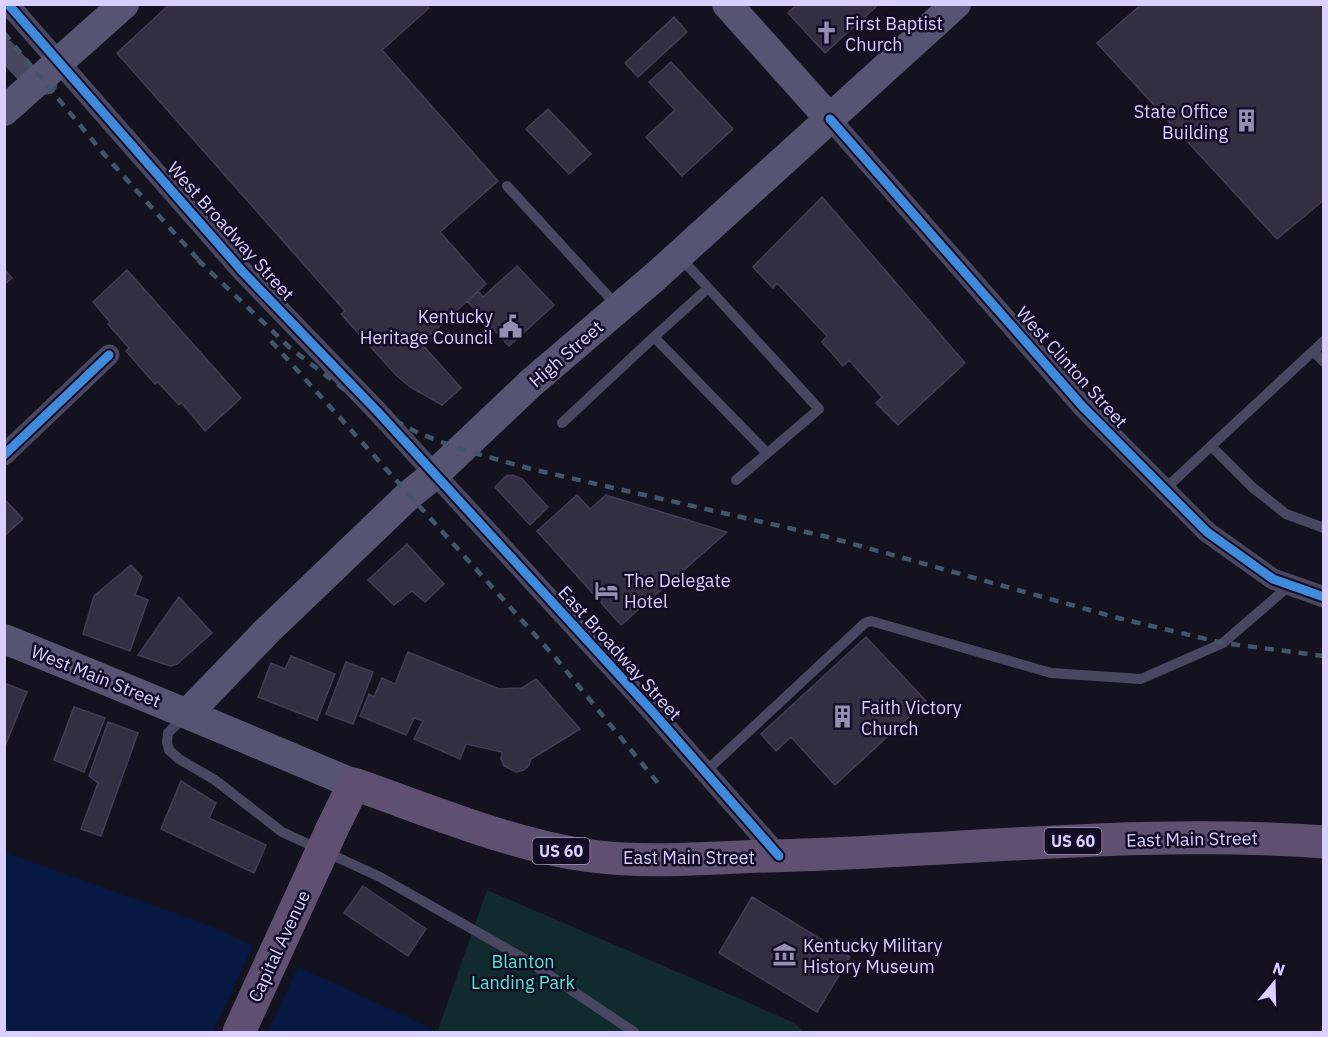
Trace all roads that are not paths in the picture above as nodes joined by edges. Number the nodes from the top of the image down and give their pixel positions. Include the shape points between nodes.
1 (8, 4) edge
2 (124, 4) edge
3 (727, 4) edge
4 (956, 4) edge
5 (4, 49) edge
6 (67, 72) junction
7 (36, 84) junction
8 (4, 111) edge
9 (830, 119) junction
10 (507, 186) dead end
11 (679, 256) junction
12 (708, 288) junction
13 (619, 308) junction
14 (654, 337) junction
15 (1323, 341) edge
16 (1313, 351) junction
17 (109, 355) dead end
18 (1323, 362) edge
19 (562, 423) dead end
20 (1211, 446) junction
21 (767, 453) junction
22 (4, 455) edge
23 (434, 475) junction
24 (736, 480) dead end
25 (1165, 489) junction
26 (1323, 528) edge
27 (1290, 585) junction
28 (1323, 597) edge
29 (4, 639) edge
30 (187, 714) junction
31 (705, 773) junction
32 (354, 784) junction
33 (1323, 842) edge
34 (778, 856) junction
35 (239, 1032) edge
36 (634, 1032) edge

1 - 6 street, West Broadway Street
2 - 6 main road
3 - 9 main road, West Clinton Street
4 - 9 main road, High Street
5 - 7 street
6 - 7 main road
6 - 23 street, West Broadway Street via 243,272
7 - 8 main road
9 - 11 main road, High Street
9 - 25 street, West Clinton Street via 1083,407
10 - 13 lane
11 - 12 lane
11 - 13 main road, High Street
12 - 14 lane
12 - 21 lane via 819,409
13 - 23 main road, High Street via 531,383
14 - 19 lane
14 - 21 lane
15 - 16 lane
16 - 18 lane
16 - 20 lane
17 - 22 street
20 - 25 lane
20 - 26 lane via 1286,514
21 - 24 lane
23 - 30 main road, High Street via 284,615
23 - 31 street, East Broadway Street
25 - 27 street, West Clinton Street via 1207,532 1273,579
27 - 28 street, West Clinton Street
27 - 31 lane via 1223,643 1141,679 1052,673 871,621
29 - 30 main road, West Main Street
30 - 32 main road, East Main Street
30 - 36 lane via 168,733 169,750 179,759 215,780 282,832 380,877 525,959
31 - 34 street, East Broadway Street
32 - 34 main road, East Main Street / US 60 via 492,832 585,855 635,859
32 - 35 main road, Capital Avenue, bridge
33 - 34 main road, East Main Street / US 60 via 1256,837 1095,840

